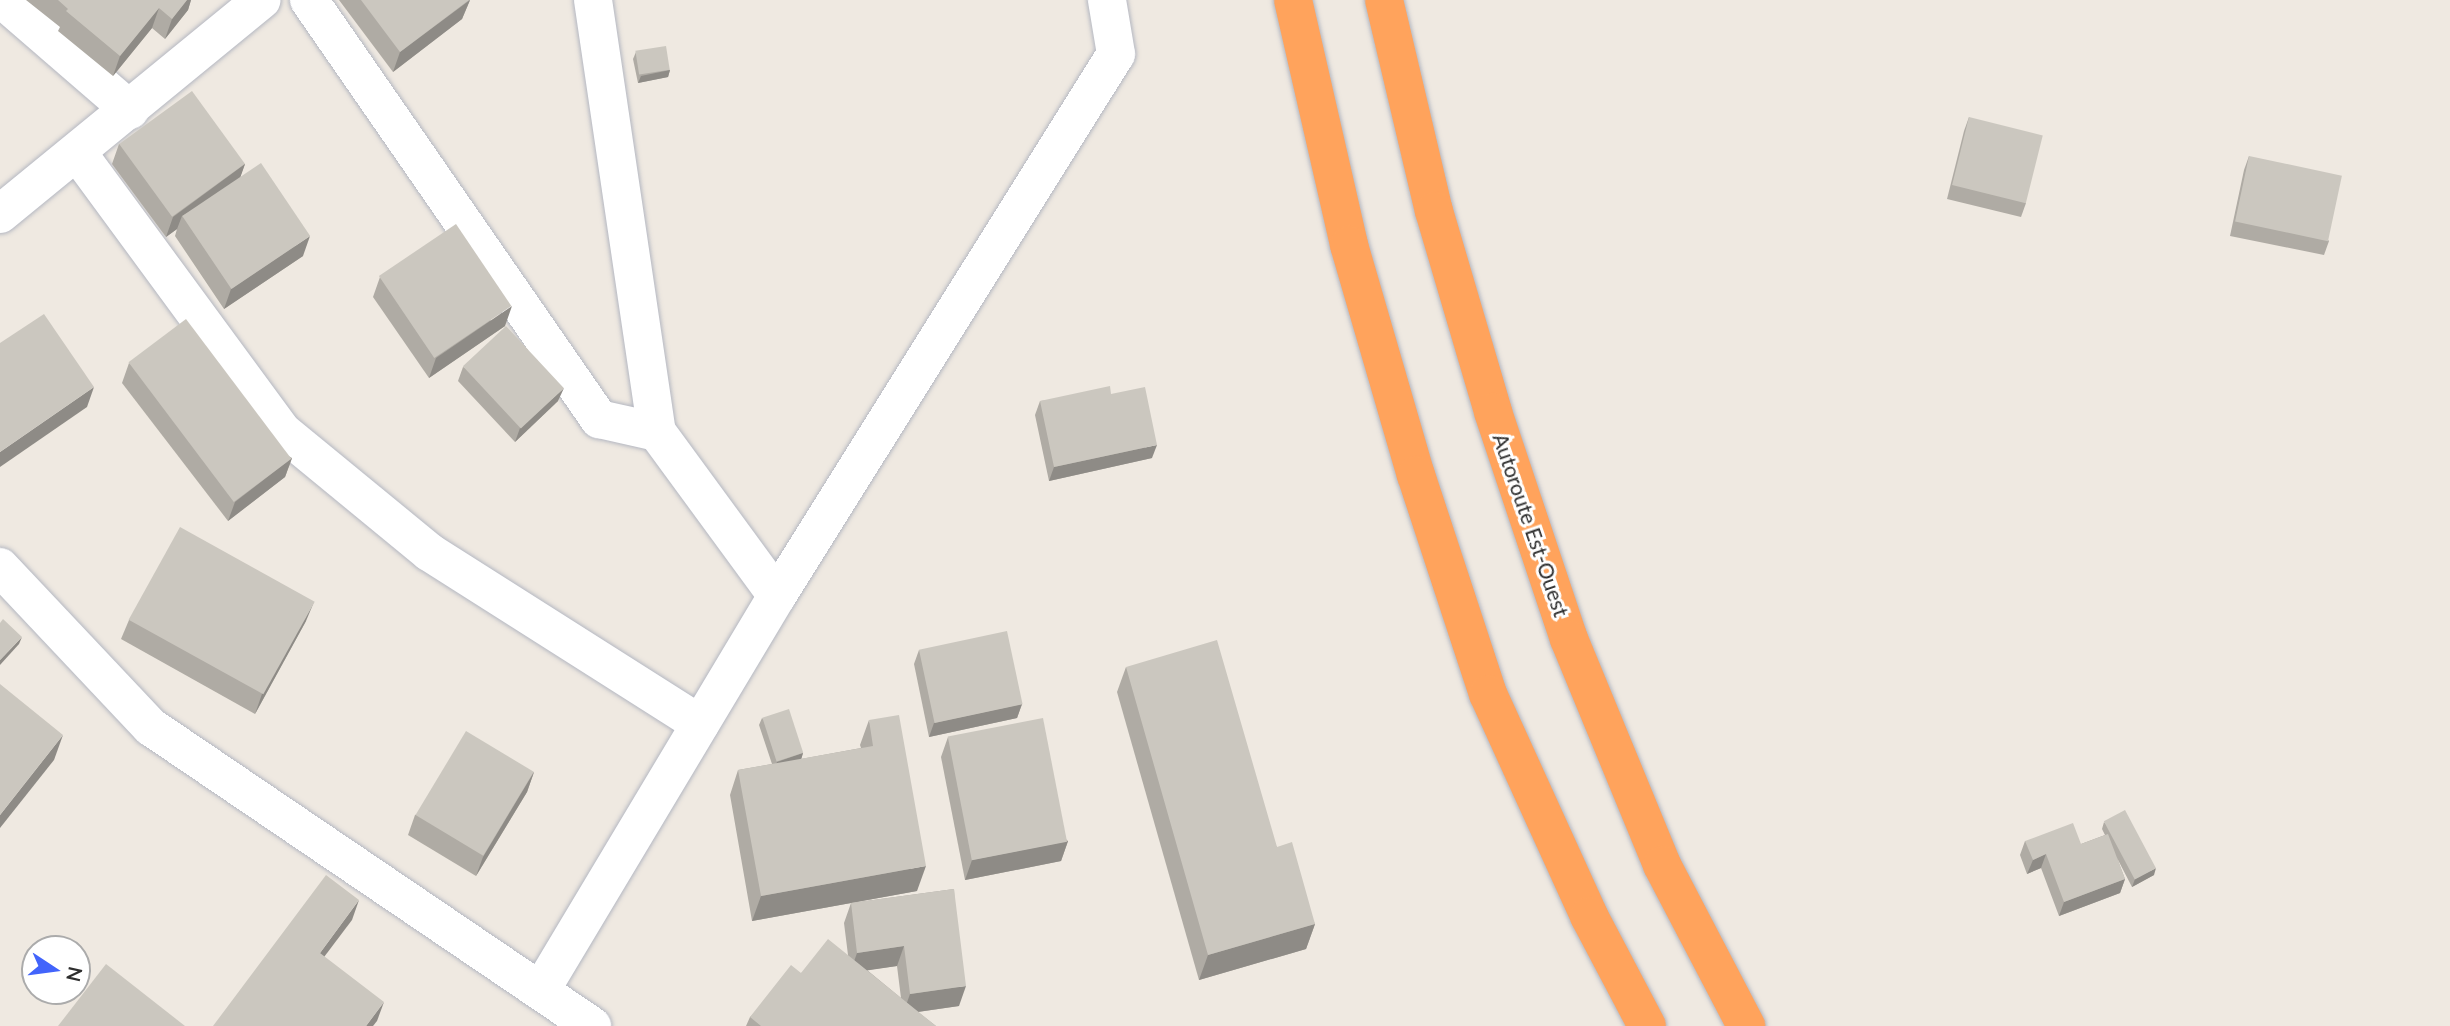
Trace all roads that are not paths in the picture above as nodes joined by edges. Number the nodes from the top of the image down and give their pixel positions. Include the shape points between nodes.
1 (3, 0) edge
2 (261, 0) edge
3 (309, 0) edge
4 (593, 0) edge
5 (1107, 0) edge
6 (1293, 0) edge
7 (1384, 0) edge
8 (130, 110) junction
9 (77, 152) junction
10 (0, 214) edge
11 (657, 432) junction
12 (0, 566) edge
13 (777, 596) junction
14 (701, 724) junction
15 (541, 990) junction
16 (592, 1026) edge
17 (1647, 1026) edge
18 (1746, 1026) edge

1 - 8 street
2 - 8 street
3 - 11 street via 599,419
4 - 11 street
5 - 13 street via 1116,54
6 - 17 highway via 1349,245 1416,475 1488,694 1590,916
7 - 18 highway, Autoroute Est-Ouest via 1442,238 1493,412 1569,639 1662,865
8 - 9 street
9 - 10 street
9 - 14 street via 283,432 429,552
11 - 13 street
12 - 15 street via 151,727
13 - 14 street
14 - 15 street
15 - 16 street

